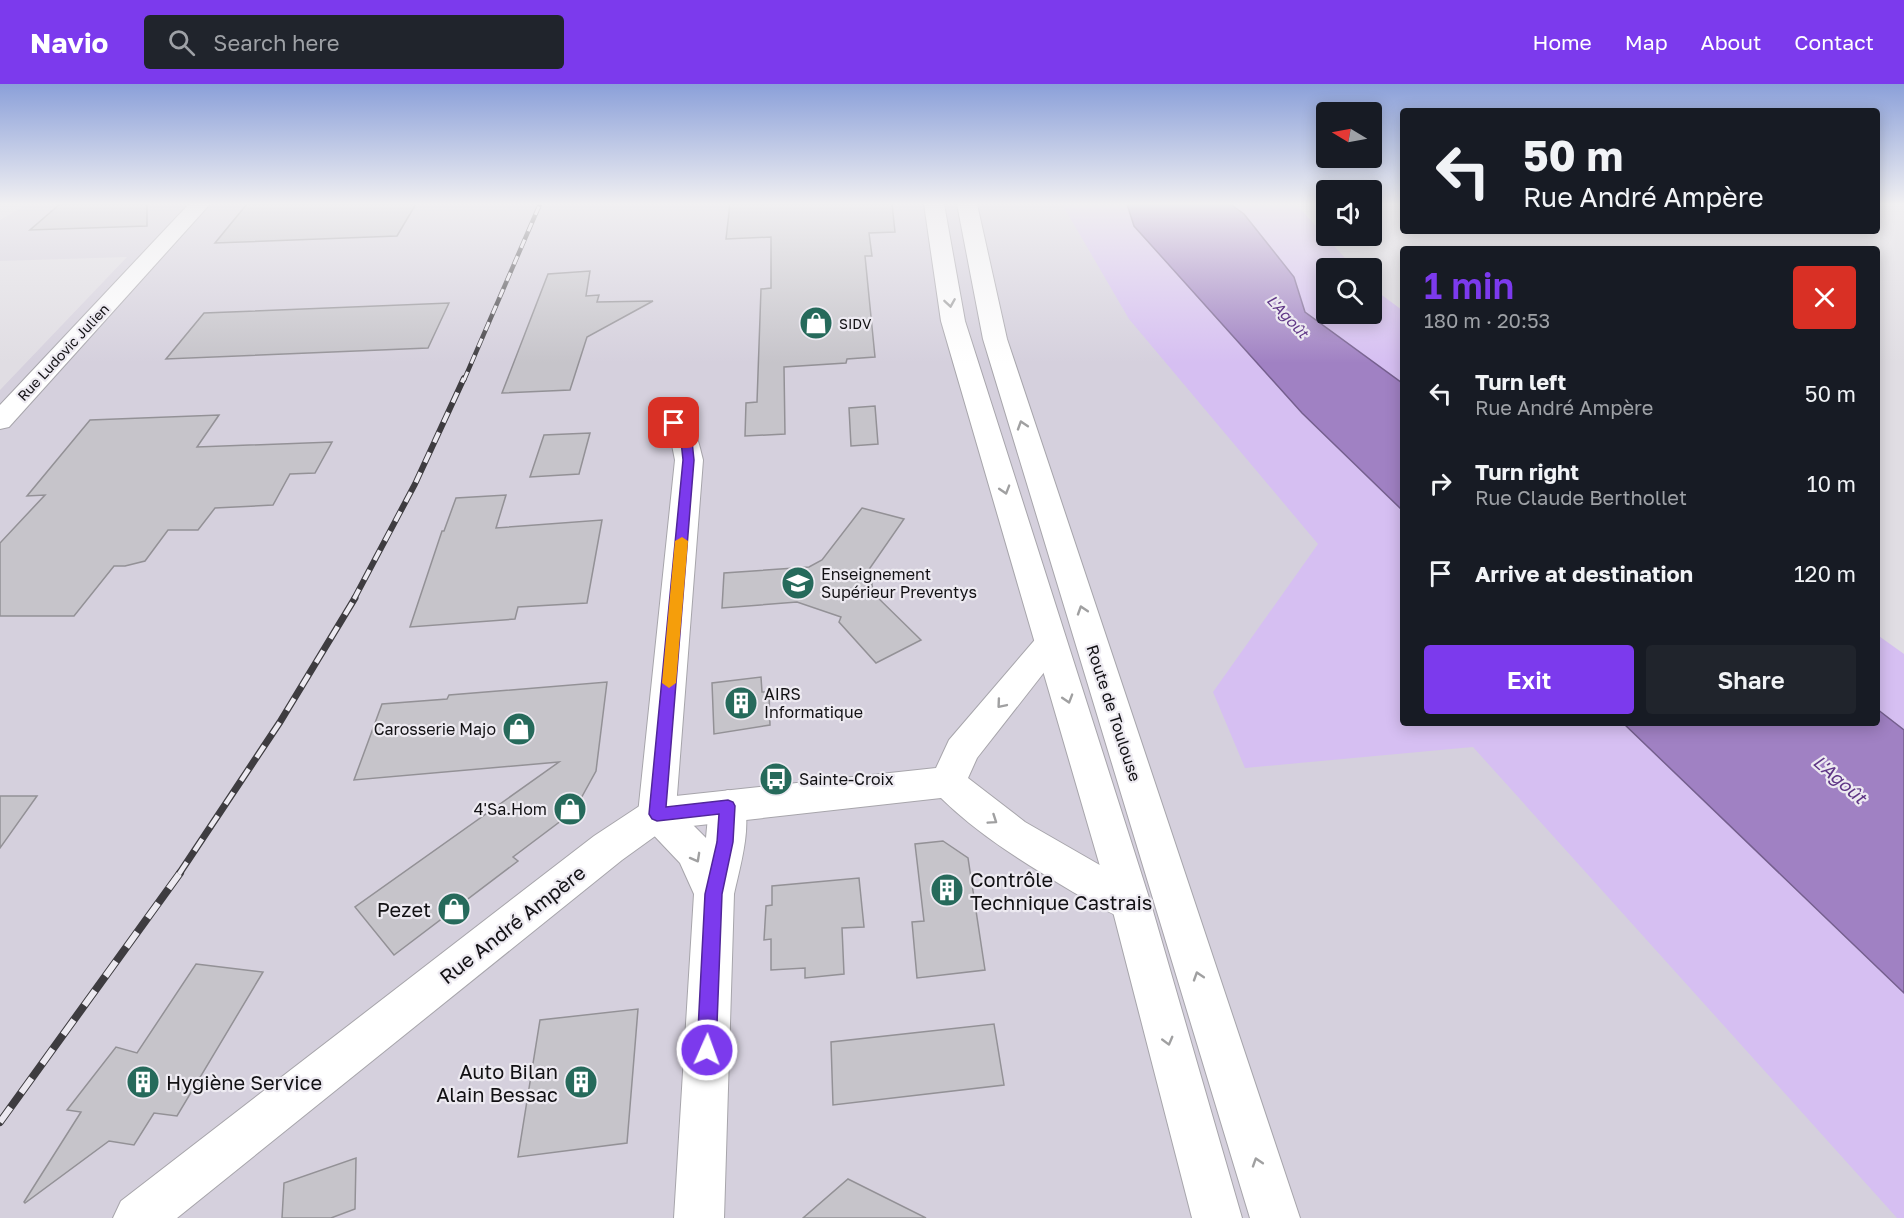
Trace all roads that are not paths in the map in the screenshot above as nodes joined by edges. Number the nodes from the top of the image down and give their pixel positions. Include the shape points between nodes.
1 (151, 257) edge
2 (943, 257) edge
3 (978, 257) edge
4 (670, 420) dead end
5 (0, 421) edge
6 (1051, 643) junction
7 (948, 782) junction
8 (728, 806) junction
9 (657, 814) junction
10 (714, 894) junction
11 (1131, 904) junction
12 (138, 1218) edge
13 (699, 1218) edge
14 (1217, 1218) edge
15 (1275, 1218) edge

1 - 5 main road, Rue Ludovic Julien
2 -> 6 main road via 953,321
15 -> 3 main road, Route de Toulouse via 995,339
4 - 9 main road via 683,433 689,460
6 -> 7 main road via 962,750
6 -> 11 main road
7 - 8 main road, Rue André Ampère
7 -> 11 main road via 974,808 1029,845
8 - 9 main road, Rue André Ampère
8 - 10 main road
9 -> 10 main road via 694,852
9 - 12 main road, Rue André Ampère via 608,848
10 - 13 main road
11 -> 14 main road

